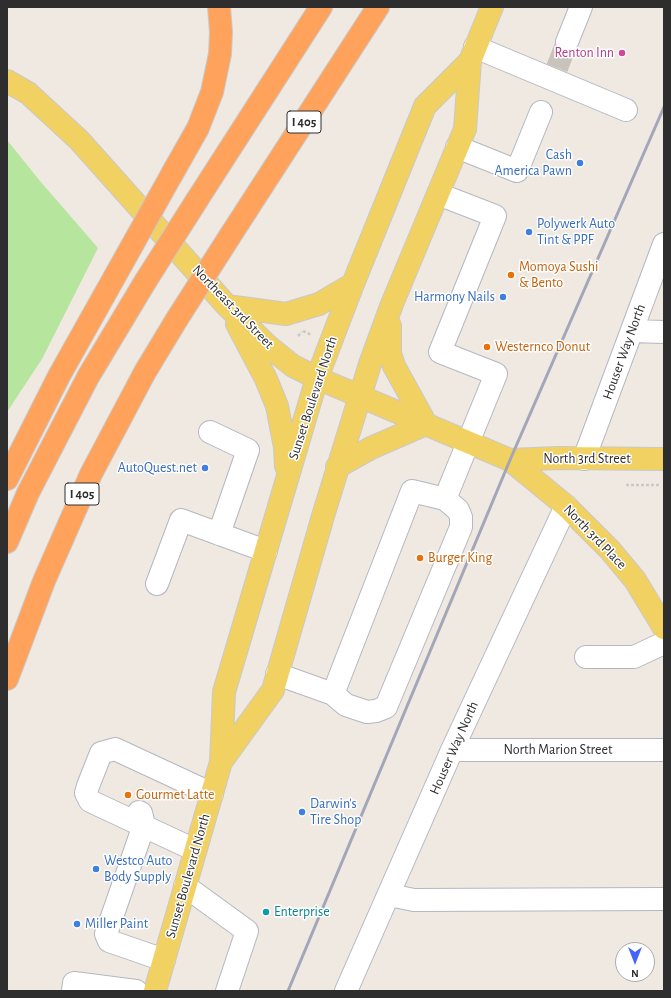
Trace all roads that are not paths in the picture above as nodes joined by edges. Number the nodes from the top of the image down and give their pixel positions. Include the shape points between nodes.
1 (219, 7) edge
2 (321, 7) edge
3 (378, 7) edge
4 (492, 7) edge
5 (581, 7) edge
6 (568, 42) tunnel mouth
7 (472, 54) junction
8 (7, 80) edge
9 (626, 110) dead end
10 (541, 112) dead end
11 (457, 147) junction
12 (438, 194) junction
13 (664, 244) edge
14 (353, 284) junction
15 (392, 304) junction
16 (227, 306) junction
17 (632, 331) junction
18 (664, 332) edge
19 (317, 378) junction
20 (360, 396) junction
21 (426, 424) junction
22 (210, 432) dead end
23 (468, 442) junction
24 (584, 459) junction
25 (664, 459) edge
26 (510, 460) junction
27 (337, 467) junction
28 (7, 479) edge
29 (284, 488) junction
30 (445, 499) junction
31 (566, 506) junction
32 (219, 534) junction
33 (7, 542) edge
34 (266, 551) junction
35 (157, 584) dead end
36 (658, 607) edge
37 (664, 628) edge
38 (664, 643) edge
39 (586, 657) dead end
40 (277, 674) junction
41 (7, 678) edge
42 (333, 694) junction
43 (452, 750) junction
44 (664, 750) edge
45 (221, 762) junction
46 (212, 794) junction
47 (144, 825) junction
48 (196, 850) junction
49 (185, 886) junction
50 (389, 895) junction
51 (664, 899) edge
52 (164, 960) junction
53 (73, 991) edge
54 (136, 991) edge
55 (155, 991) edge
56 (228, 991) edge
57 (346, 991) edge

1 - 28 highway, bridge via 220,54 212,92 198,128 59,376
2 - 33 highway, bridge via 145,282 81,390 28,493
3 - 41 highway, I 405, bridge via 145,372 91,474 47,574
4 - 7 main road, Sunset Boulevard North
5 - 6 street
7 - 9 street via 555,73
7 - 11 main road, Sunset Boulevard North via 465,129
7 - 14 main road, Sunset Boulevard North via 425,106
8 - 16 main road, Northeast 3rd Street via 28,93 79,140
10 - 11 street via 517,171
11 - 12 main road, Sunset Boulevard North
12 - 15 main road, Sunset Boulevard North
12 - 23 street via 495,216 440,352 496,374
13 - 17 street, Houser Way North
14 - 16 main road via 319,304 286,314
14 - 19 main road, Sunset Boulevard North
15 - 20 main road, Sunset Boulevard North
15 - 21 main road via 390,353 402,383
16 - 19 main road, Northeast 3rd Street via 268,346 293,366
16 - 29 main road via 266,379 277,406 285,447
17 - 18 street
17 - 24 street, Houser Way North
19 - 20 main road, Northeast 3rd Street
19 - 29 main road, Sunset Boulevard North
20 - 21 main road, Northeast 3rd Street
20 - 27 main road, Sunset Boulevard North
21 - 23 main road, Northeast 3rd Street
21 - 27 main road via 371,448
22 - 32 street via 248,450
23 - 26 main road, Northeast 3rd Street
23 - 30 street
24 - 25 main road, North 3rd Street
24 - 26 main road, North 3rd Street
26 - 31 main road, North 3rd Place
27 - 40 main road, Sunset Boulevard North
29 - 34 main road, Sunset Boulevard North
30 - 42 street via 412,491
30 - 42 street via 458,510 461,527 386,707 376,712 367,712 346,705
31 - 36 main road, North 3rd Place via 620,561
31 - 43 street, Houser Way North
32 - 34 street
32 - 35 street via 181,520
34 - 45 main road, Sunset Boulevard North via 224,692
36 - 37 main road, North 3rd Place
38 - 39 street via 634,657
40 - 42 street
40 - 45 main road, Sunset Boulevard North via 273,690
43 - 44 street, North Marion Street
43 - 50 street, Houser Way North
45 - 46 main road, Sunset Boulevard North
46 - 47 street via 115,749 101,753 86,794 90,801
46 - 48 main road, Sunset Boulevard North
47 - 48 street
47 - 52 street via 106,934 110,941
48 - 49 main road, Sunset Boulevard North
49 - 52 main road, Sunset Boulevard North
49 - 56 street via 247,931
50 - 51 street via 414,900
50 - 57 street, Houser Way North
52 - 55 main road, Sunset Boulevard North
53 - 54 street via 74,983

